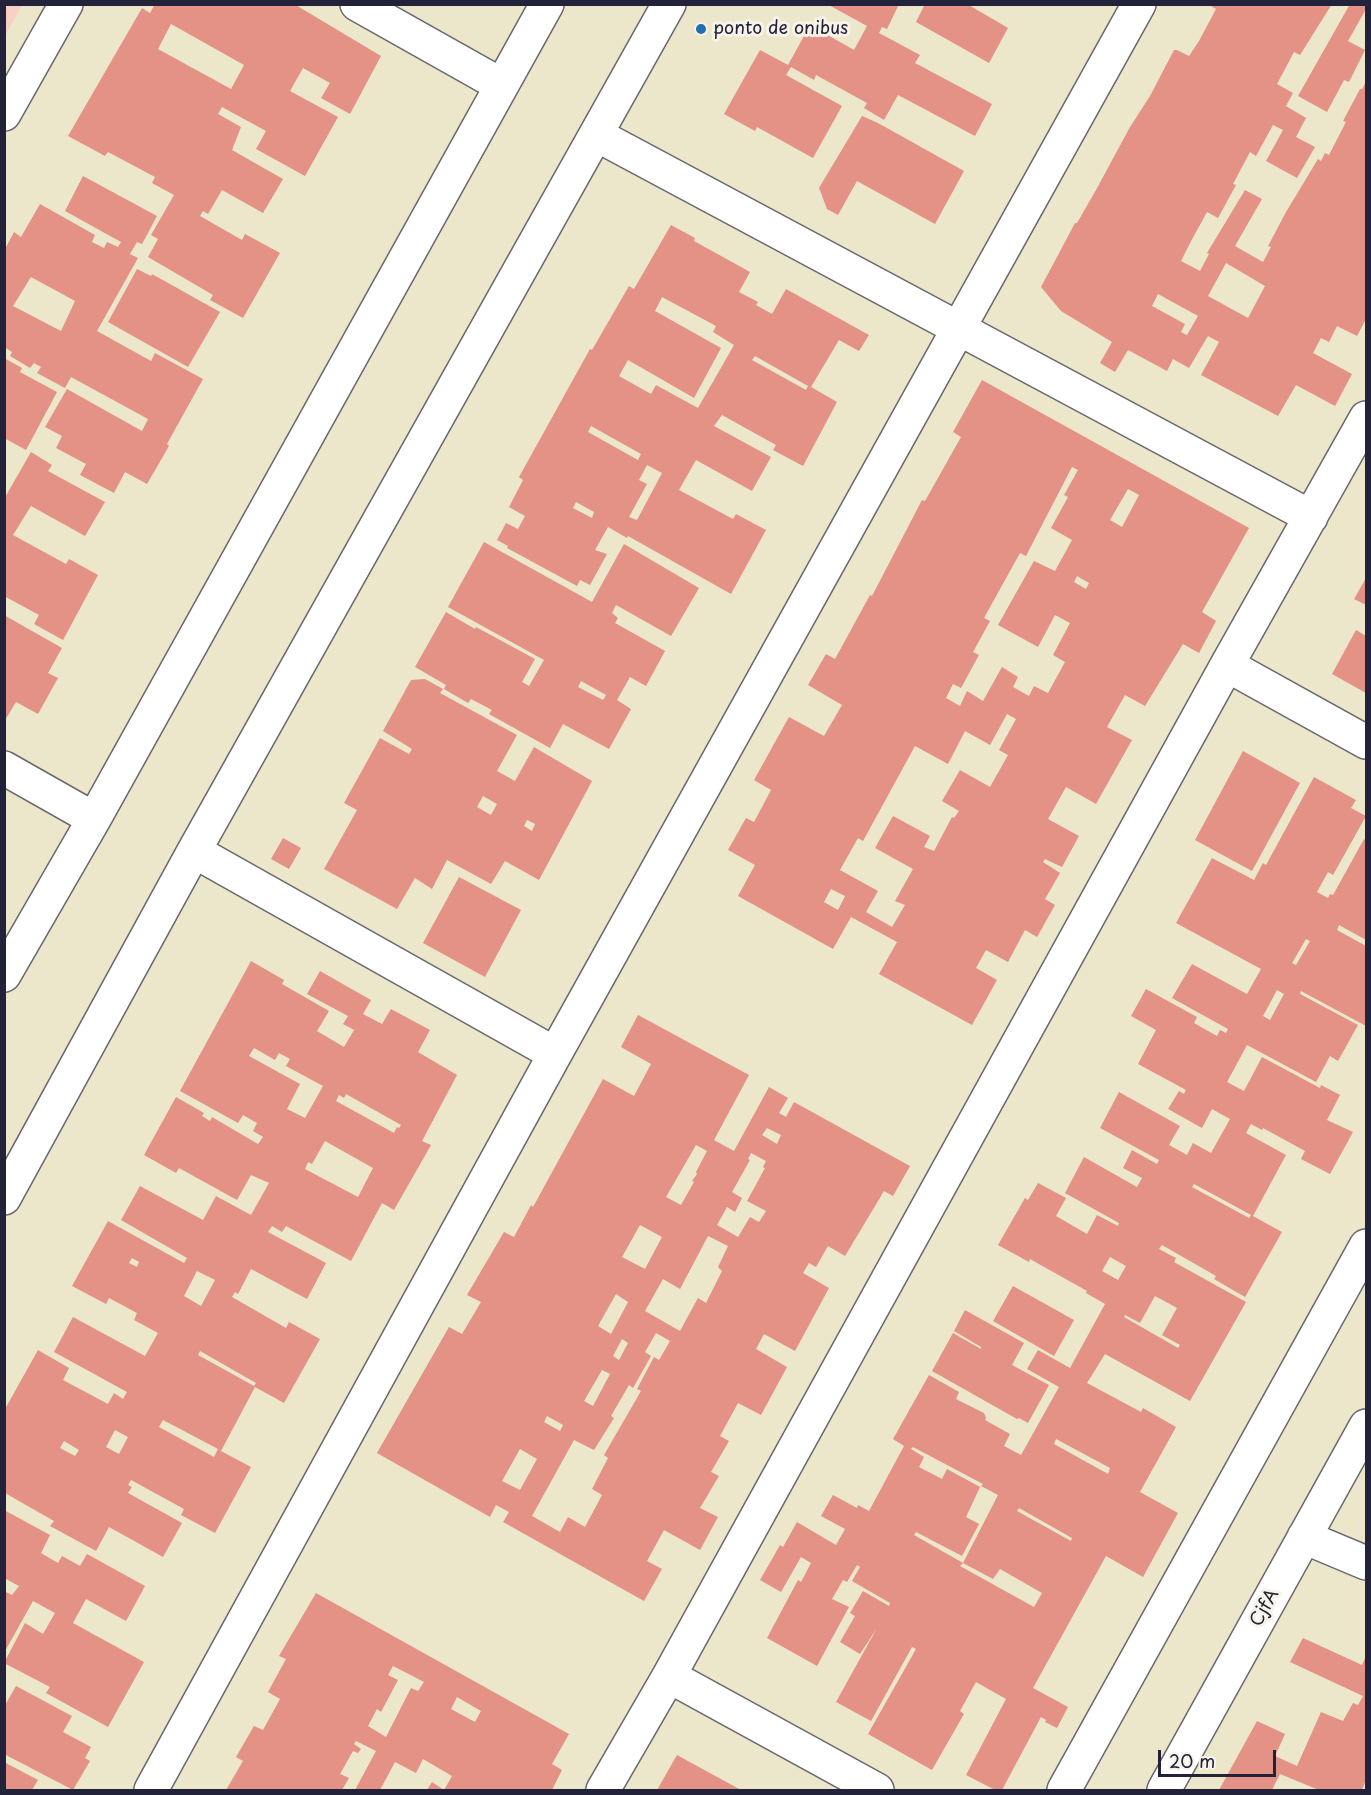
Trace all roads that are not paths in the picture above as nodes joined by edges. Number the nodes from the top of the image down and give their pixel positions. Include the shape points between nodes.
1 (66, 4) edge
2 (357, 4) edge
3 (547, 4) edge
4 (669, 4) edge
5 (1139, 4) edge
6 (501, 85) junction
7 (4, 114) edge
8 (597, 135) junction
9 (959, 330) junction
10 (1366, 418) edge
11 (1311, 518) junction
12 (1227, 664) junction
13 (1366, 742) edge
14 (4, 768) edge
15 (94, 819) junction
16 (194, 851) junction
17 (4, 975) edge
18 (555, 1054) junction
19 (4, 1198) edge
20 (1366, 1246) edge
21 (1366, 1426) edge
22 (1305, 1537) junction
23 (1366, 1563) edge
24 (669, 1676) junction
25 (151, 1791) edge
26 (603, 1791) edge
27 (877, 1791) edge
28 (1064, 1791) edge
29 (1164, 1791) edge

1 - 7 street
2 - 6 street
3 - 6 street
4 - 8 street
5 - 9 street
6 - 15 street
8 - 9 street
8 - 16 street
9 - 11 street
9 - 18 street
10 - 11 street
11 - 12 street
12 - 13 street
12 - 24 street
14 - 15 street
15 - 17 street
16 - 18 street
16 - 19 street
18 - 25 street
20 - 28 street
21 - 22 street, CjfA
22 - 23 street
22 - 29 street, CjfA
24 - 26 street
24 - 27 street

